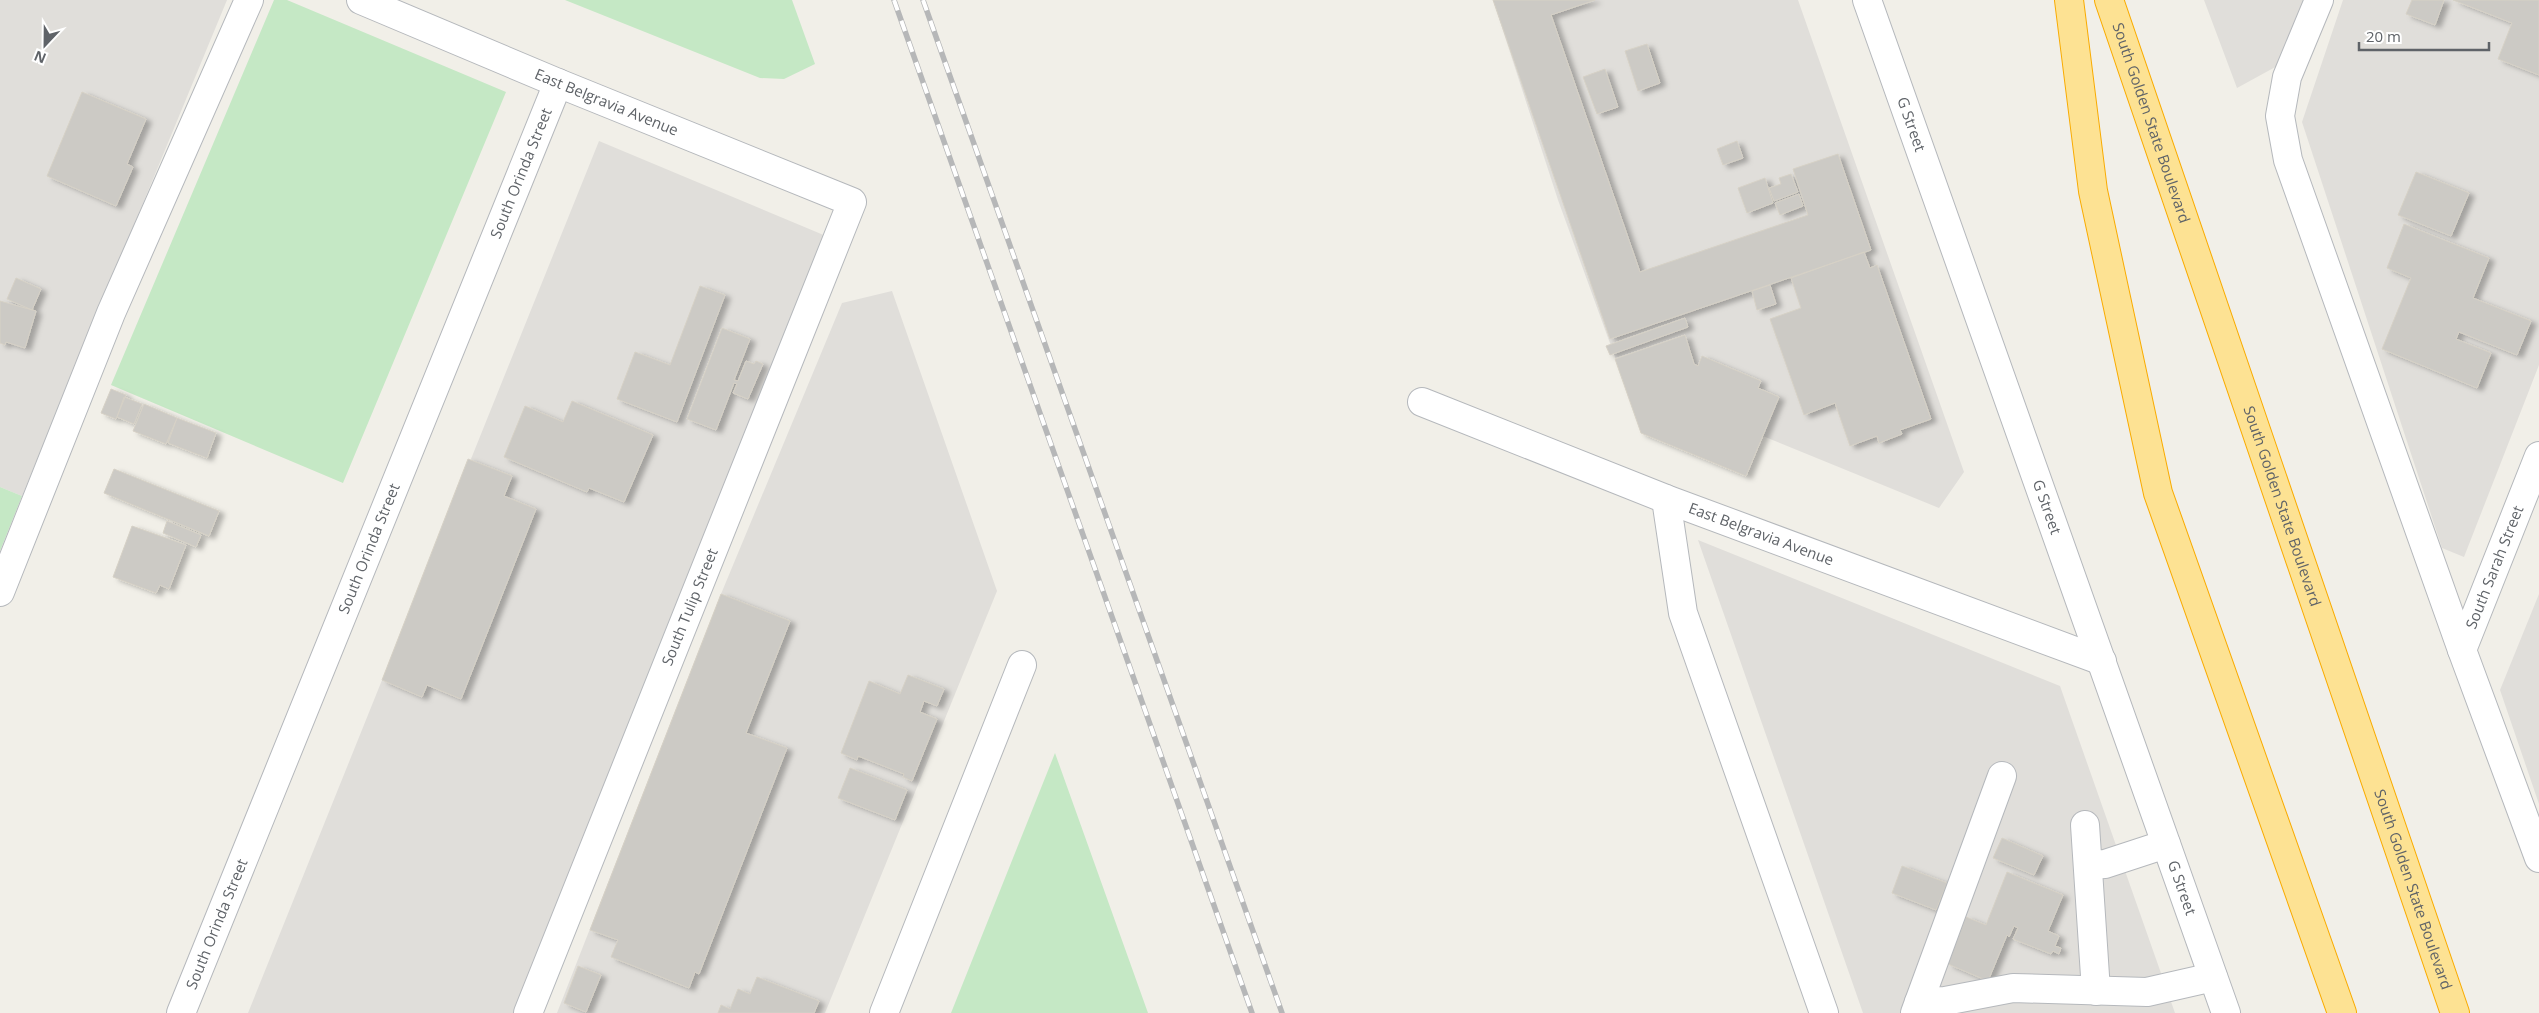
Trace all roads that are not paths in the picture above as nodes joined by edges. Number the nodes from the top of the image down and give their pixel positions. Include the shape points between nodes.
1 (249, 0) edge
2 (361, 0) edge
3 (1867, 0) edge
4 (2069, 0) edge
5 (2109, 0) edge
6 (2319, 0) edge
7 (558, 83) junction
8 (852, 202) joint
9 (1422, 402) dead end
10 (2539, 456) edge
11 (1666, 499) junction
12 (0, 592) edge
13 (2462, 650) junction
14 (2102, 661) junction
15 (1022, 665) dead end
16 (2002, 776) dead end
17 (2085, 825) dead end
18 (2166, 844) junction
19 (2539, 858) edge
20 (2088, 865) junction
21 (2213, 977) junction
22 (2096, 991) junction
23 (1917, 1008) edge
24 (181, 1013) edge
25 (528, 1013) edge
26 (884, 1013) edge
27 (1824, 1013) edge
28 (2226, 1013) edge
29 (2342, 1013) edge
30 (2455, 1013) edge

1 - 12 street via 111,313
2 - 7 street, East Belgravia Avenue
3 - 14 street, G Street
4 - 29 highway via 2093,191 2158,493
5 - 30 highway, South Golden State Boulevard
6 - 13 street via 2287,77 2280,116 2288,160
7 - 8 street, East Belgravia Avenue
7 - 24 street, South Orinda Street
8 - 25 street, South Tulip Street
9 - 11 street, East Belgravia Avenue
10 - 13 street, South Sarah Street
11 - 14 street, East Belgravia Avenue
11 - 27 street via 1683,613
13 - 19 street
14 - 18 street, G Street
15 - 26 street
16 - 23 street
17 - 20 street
18 - 20 street via 2105,864
18 - 21 street, G Street
20 - 22 street
21 - 22 street via 2147,992
21 - 28 street, G Street
22 - 23 street via 2013,988

